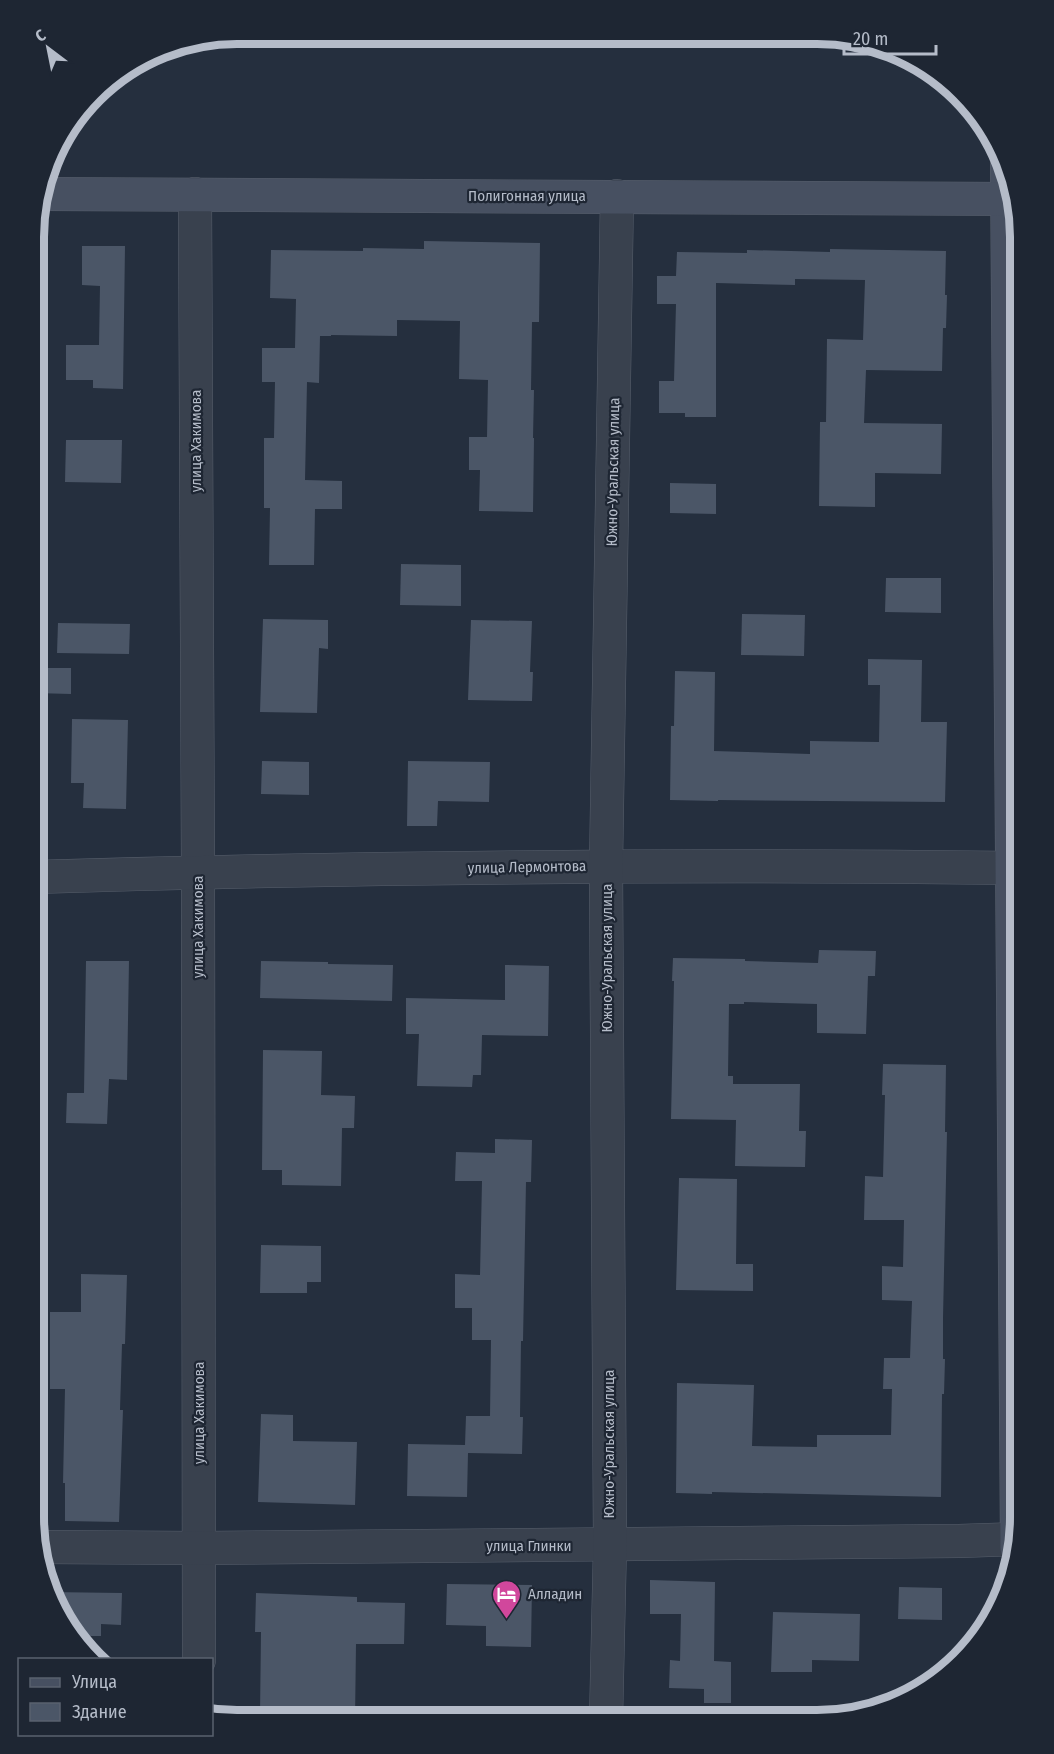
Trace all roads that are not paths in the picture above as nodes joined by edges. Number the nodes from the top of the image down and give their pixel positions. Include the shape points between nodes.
1 (49, 194) edge
2 (195, 194) junction
3 (617, 196) junction
4 (1007, 199) edge
5 (1010, 228) edge
6 (1011, 305) edge
7 (606, 866) junction
8 (1011, 868) edge
9 (198, 872) junction
10 (44, 877) edge
11 (1009, 1542) edge
12 (610, 1545) junction
13 (46, 1547) edge
14 (200, 1548) junction
15 (200, 1658) edge
16 (606, 1710) edge

1 - 2 street, Полигонная улица
2 - 3 street, Полигонная улица
2 - 9 street, улица Хакимова
3 - 4 street, Полигонная улица
3 - 7 street, Южно-Уральская улица
5 - 6 street
7 - 8 street, улица Лермонтова
7 - 9 street, улица Лермонтова
7 - 12 street, Южно-Уральская улица
9 - 10 street, улица Лермонтова
9 - 14 street, улица Хакимова
11 - 12 street, улица Глинки
12 - 14 street, улица Глинки
12 - 16 street, Южно-Уральская улица
13 - 14 street, улица Глинки
14 - 15 street, улица Хакимова

